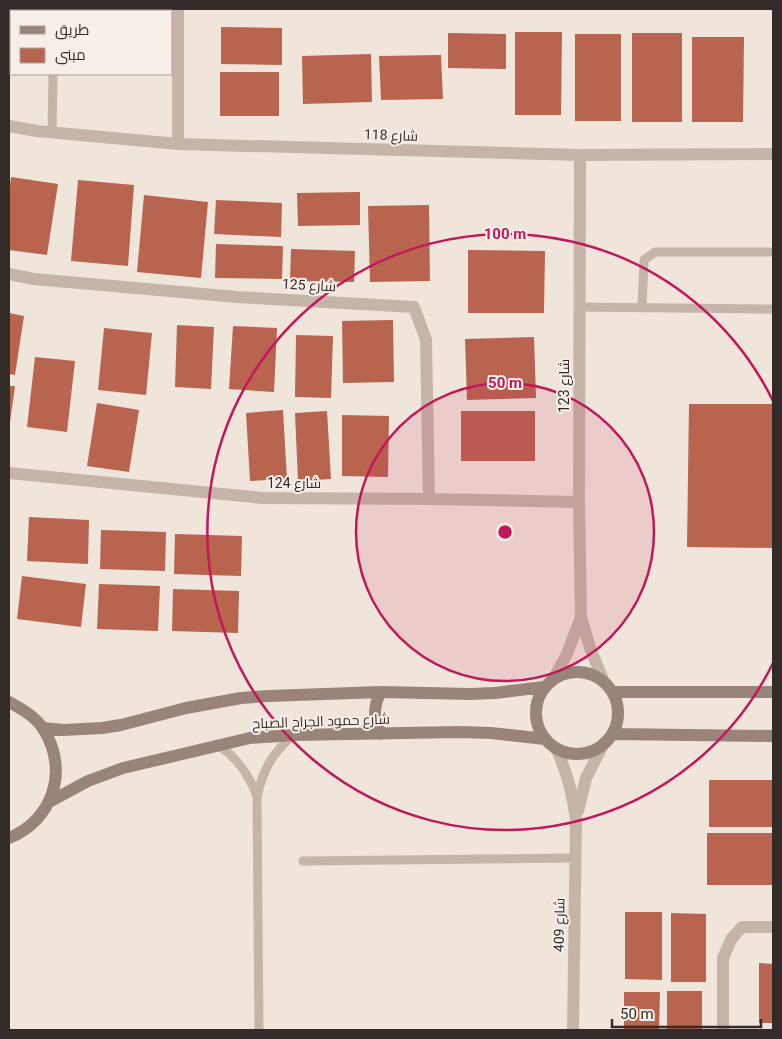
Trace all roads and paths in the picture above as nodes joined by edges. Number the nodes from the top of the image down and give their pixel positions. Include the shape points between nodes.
1 (178, 9) edge
2 (53, 75) edge
3 (9, 126) edge
4 (52, 132) junction
5 (178, 144) junction
6 (773, 154) edge
7 (580, 155) junction
8 (773, 252) edge
9 (9, 274) edge
10 (579, 308) junction
11 (642, 308) junction
12 (773, 309) edge
13 (9, 473) edge
14 (429, 498) junction
15 (579, 502) junction
16 (581, 617) junction
17 (554, 678) junction
18 (604, 682) junction
19 (544, 687) junction
20 (381, 692) junction
21 (612, 692) junction
22 (773, 692) edge
23 (9, 702) edge
24 (44, 728) junction
25 (381, 734) junction
26 (293, 735) junction
27 (773, 736) edge
28 (545, 739) junction
29 (608, 739) junction
30 (217, 744) junction
31 (556, 748) junction
32 (257, 796) junction
33 (49, 802) junction
34 (576, 820) junction
35 (22, 832) junction
36 (9, 838) edge
37 (9, 842) edge
38 (575, 858) junction
39 (303, 861) dead end
40 (773, 927) edge
41 (259, 1030) edge
42 (573, 1030) edge
43 (724, 1030) edge

1 - 5 street
2 - 4 lane
3 - 4 street, شارع 118
4 - 5 street, شارع 118
5 - 7 street, شارع 118
6 - 7 street, شارع 118
7 - 10 street, شارع 123
8 - 11 lane via 655,252 644,260
9 - 14 street, شارع 125 via 237,297 414,306 426,340
10 - 11 lane
10 - 15 street, شارع 123
11 - 12 lane
13 - 14 street, شارع 124 via 263,498
14 - 15 street, شارع 124
15 - 16 street, شارع 123
16 - 17 street, شارع 123
16 - 18 street, شارع 123
17 - 18 street via 566,672 580,671 593,674
17 - 19 street
18 - 21 street
19 - 20 street, شارع حمود الجراح الصباح via 470,694
19 - 28 street via 536,704 536,722
20 - 24 street, شارع حمود الجراح الصباح via 241,698 102,728
20 - 25 street via 375,718
21 - 22 street
21 - 29 street via 618,713
23 - 24 street via 28,712
24 - 33 street via 56,764 55,784
25 - 26 street, شارع حمود الجراح الصباح
25 - 28 street, شارع حمود الجراح الصباح via 491,732
26 - 30 street, شارع حمود الجراح الصباح
26 - 32 lane via 268,762
27 - 29 street
28 - 31 street
29 - 31 street via 595,750 585,753
29 - 34 street, شارع 409 via 586,778
30 - 32 lane via 246,772
30 - 33 street, شارع حمود الجراح الصباح via 123,768 88,781
31 - 34 street, شارع 409 via 568,780
32 - 41 lane
33 - 35 street via 38,819
34 - 38 street, شارع 409
35 - 36 street
35 - 37 street
38 - 39 lane
38 - 42 street, شارع 409
40 - 43 street via 742,927 732,938 723,958

